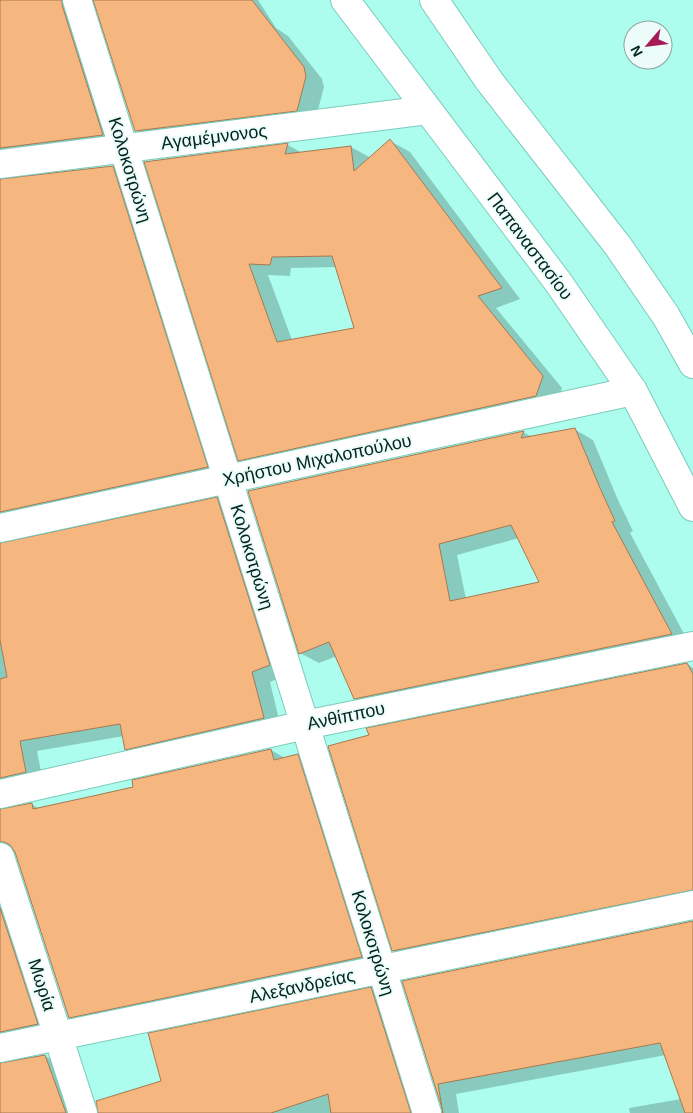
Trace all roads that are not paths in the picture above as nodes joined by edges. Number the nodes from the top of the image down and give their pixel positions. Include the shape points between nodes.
1 (77, 0) edge
2 (345, 0) edge
3 (434, 0) edge
4 (428, 110) junction
5 (123, 149) junction
6 (0, 164) edge
7 (693, 364) edge
8 (633, 391) junction
9 (228, 480) junction
10 (693, 507) edge
11 (0, 528) edge
12 (693, 646) edge
13 (305, 725) junction
14 (0, 794) edge
15 (0, 856) edge
16 (693, 905) edge
17 (382, 969) junction
18 (58, 1036) junction
19 (0, 1048) edge
20 (83, 1113) edge
21 (427, 1113) edge

1 - 5 street, Κολοκοτρώνη
2 - 4 street, Παπαναστασίου
3 - 7 street via 490,82 618,246 666,316
4 - 5 street, Αγαμέμνονος
4 - 8 street, Παπαναστασίου via 558,282
5 - 6 street, Αγαμέμνονος
5 - 9 street, Κολοκοτρώνη
8 - 9 street, Χρήστου Μιχαλοπούλου
8 - 10 street, Παπαναστασίου
9 - 11 street, Χρήστου Μιχαλοπούλου
9 - 13 street, Κολοκοτρώνη
12 - 13 street, Ανθίππου
13 - 14 street, Ανθίππου
13 - 17 street, Κολοκοτρώνη
15 - 18 street, Μωρία
16 - 17 street, Αλεξανδρείας
17 - 18 street, Αλεξανδρείας
17 - 21 street, Κολοκοτρώνη
18 - 19 street, Αλεξανδρείας
18 - 20 street, Μωρία

